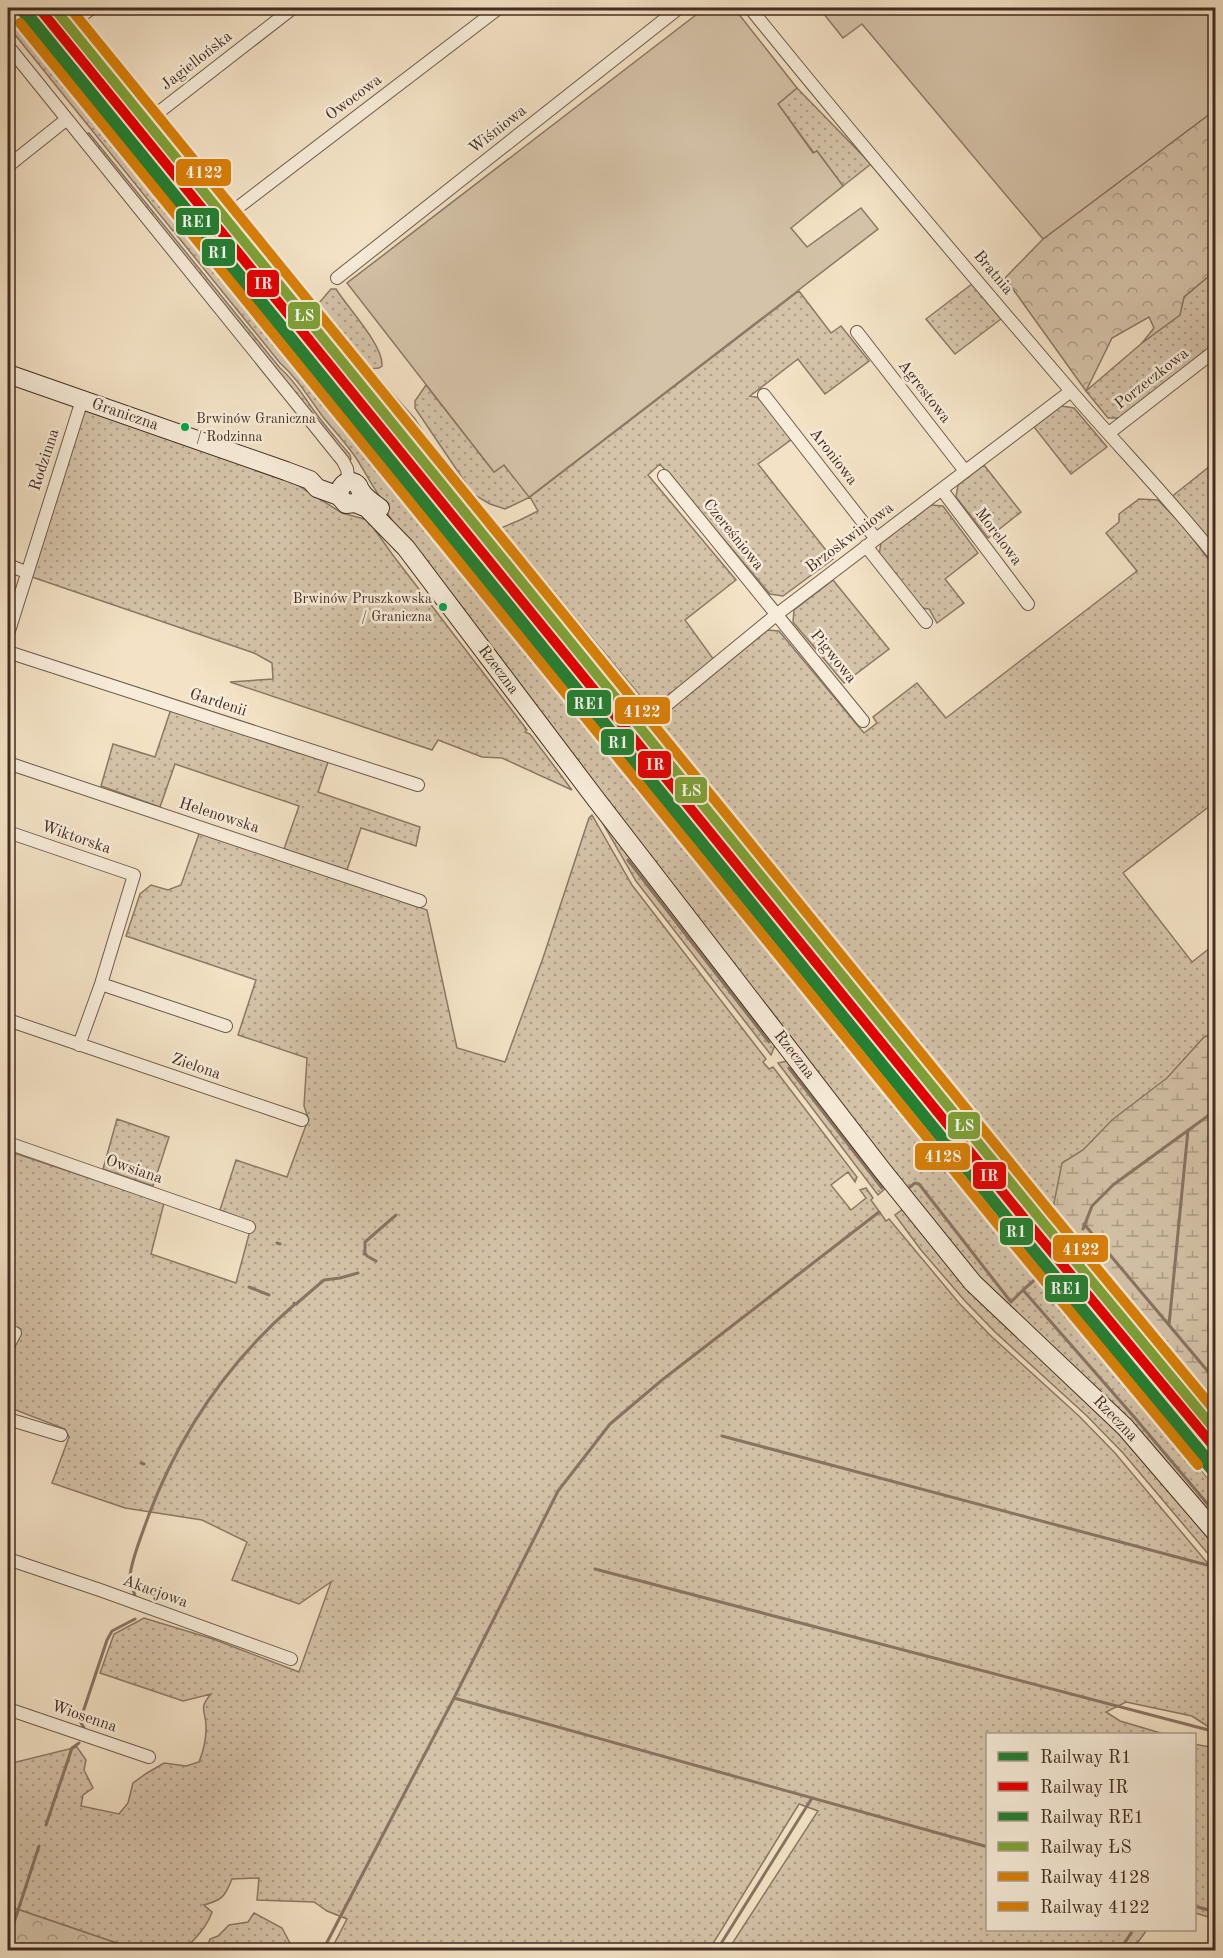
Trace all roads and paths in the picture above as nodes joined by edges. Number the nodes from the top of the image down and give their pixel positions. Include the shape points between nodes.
1 (92, 8) edge
2 (293, 8) edge
3 (499, 8) edge
4 (679, 8) edge
5 (750, 8) edge
6 (72, 23) dead end
7 (9, 51) edge
8 (67, 119) junction
9 (150, 119) dead end
10 (8, 166) edge
11 (228, 215) dead end
12 (336, 278) dead end
13 (857, 332) dead end
14 (1215, 350) edge
15 (8, 374) edge
16 (1071, 391) junction
17 (764, 395) dead end
18 (82, 400) junction
19 (1109, 433) junction
20 (965, 471) junction
21 (664, 476) dead end
22 (942, 490) junction
23 (349, 492) junction
24 (871, 543) junction
25 (1215, 557) edge
26 (8, 565) edge
27 (26, 572) junction
28 (1028, 604) dead end
29 (11, 610) edge
30 (776, 615) junction
31 (926, 622) dead end
32 (8, 634) edge
33 (8, 652) edge
34 (653, 716) dead end
35 (863, 721) dead end
36 (8, 763) edge
37 (418, 785) dead end
38 (8, 832) edge
39 (420, 900) dead end
40 (101, 984) junction
41 (8, 1020) edge
42 (226, 1026) dead end
43 (79, 1045) junction
44 (302, 1120) dead end
45 (8, 1143) edge
46 (249, 1227) dead end
47 (15, 1333) dead end
48 (8, 1346) edge
49 (8, 1419) edge
50 (61, 1436) dead end
51 (1215, 1533) edge
52 (8, 1559) edge
53 (291, 1659) dead end
54 (8, 1708) edge
55 (149, 1757) dead end

1 - 6 street
2 - 9 street, Jagiellońska
3 - 11 street, Owocowa
4 - 12 street, Wiśniowa
5 - 16 street, Bratnia
7 - 8 street
8 - 10 street
8 - 23 street via 343,461
13 - 20 street, Agrestowa
14 - 19 street, Porzeczkowa
15 - 18 street, Graniczna
16 - 19 street, Bratnia
16 - 20 street, Brzoskwiniowa
17 - 24 street, Aroniowa
18 - 23 street, Graniczna
18 - 27 street, Rodzinna
19 - 25 street, Bratnia
20 - 22 street, Brzoskwiniowa
21 - 30 street, Czereśniowa
22 - 24 street, Brzoskwiniowa
22 - 28 street, Morelowa
23 - 51 street, Rzeczna via 396,526 406,548 595,798 973,1283 1125,1427
24 - 30 street, Brzoskwiniowa
24 - 31 street, Aroniowa
26 - 27 street
27 - 29 street, Rodzinna
29 - 32 street, Rodzinna
30 - 34 street, Brzoskwiniowa
30 - 35 street, Pigwowa
33 - 37 street, Gardenii
36 - 39 street, Helenowska
38 - 40 street, Wiktorska via 134,875
40 - 42 street
40 - 43 street
41 - 43 street, Zielona
43 - 44 street, Zielona
45 - 46 street, Owsiana
47 - 48 street
49 - 50 street
52 - 53 street, Akacjowa
54 - 55 street, Wiosenna

